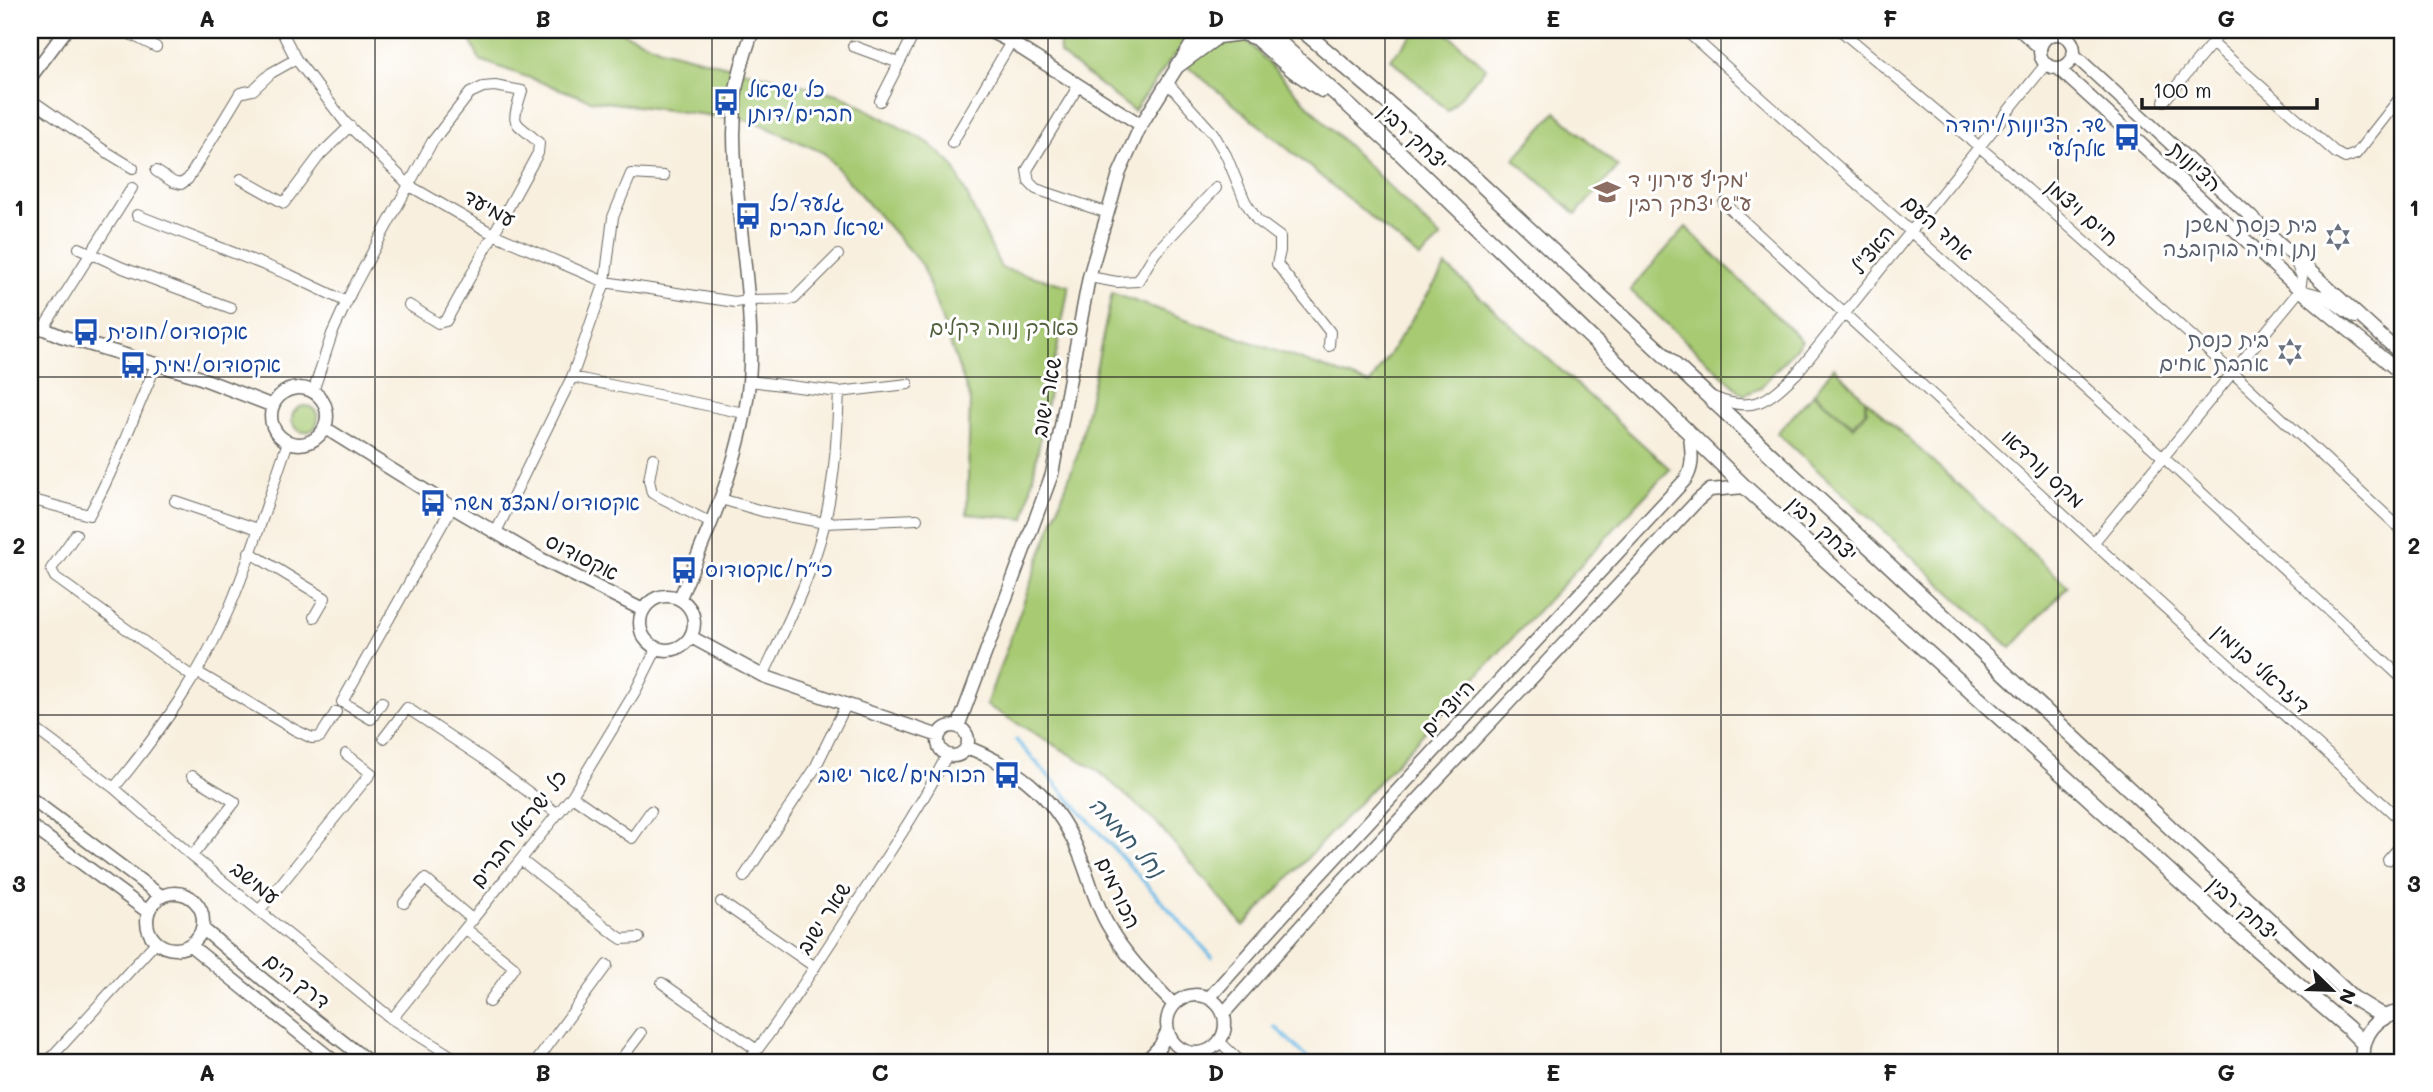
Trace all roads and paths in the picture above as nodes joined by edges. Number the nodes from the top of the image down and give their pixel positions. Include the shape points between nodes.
1 (66, 30) edge
2 (122, 30) edge
3 (281, 30) edge
4 (753, 30) edge
5 (916, 30) edge
6 (987, 30) edge
7 (1205, 30) edge
8 (1266, 30) edge
9 (1302, 30) edge
10 (1685, 30) edge
11 (1840, 30) edge
12 (2020, 30) edge
13 (2222, 30) edge
14 (2047, 32) edge
15 (2072, 34) edge
16 (1196, 35) edge
17 (1011, 42) junction
18 (2212, 43) junction
19 (853, 46) dead end
20 (156, 47) dead end
21 (2039, 47) junction
22 (2073, 54) junction
23 (296, 58) junction
24 (900, 62) junction
25 (1177, 66) junction
26 (2052, 66) junction
27 (30, 78) edge
28 (1167, 82) junction
29 (1079, 85) junction
30 (2403, 94) edge
31 (30, 99) edge
32 (1341, 99) junction
33 (880, 101) dead end
34 (2164, 101) dead end
35 (1140, 125) junction
36 (350, 126) junction
37 (952, 143) dead end
38 (1980, 148) junction
39 (133, 168) dead end
40 (156, 171) dead end
41 (664, 176) dead end
42 (241, 179) dead end
43 (410, 186) junction
44 (132, 188) dead end
45 (1216, 188) dead end
46 (1724, 204) dead end
47 (1108, 213) junction
48 (137, 215) dead end
49 (1913, 231) junction
50 (493, 234) junction
51 (79, 248) dead end
52 (90, 254) junction
53 (2292, 254) junction
54 (838, 255) dead end
55 (1089, 277) junction
56 (605, 282) junction
57 (2300, 290) junction
58 (749, 300) junction
59 (347, 302) junction
60 (409, 305) dead end
61 (231, 308) dead end
62 (1844, 316) junction
63 (30, 323) edge
64 (43, 329) junction
65 (2374, 331) junction
66 (1329, 346) dead end
67 (2403, 356) edge
68 (156, 365) junction
69 (2232, 372) junction
70 (2403, 374) edge
71 (572, 377) junction
72 (749, 381) junction
73 (908, 384) dead end
74 (1702, 390) junction
75 (313, 392) junction
76 (839, 393) junction
77 (273, 406) junction
78 (744, 413) junction
79 (325, 428) junction
80 (1690, 435) junction
81 (288, 442) junction
82 (653, 458) dead end
83 (2164, 458) junction
84 (1745, 488) junction
85 (30, 499) edge
86 (721, 499) junction
87 (175, 501) dead end
88 (452, 507) junction
89 (917, 519) dead end
90 (711, 523) junction
91 (825, 523) junction
92 (258, 529) junction
93 (2403, 531) edge
94 (496, 532) junction
95 (76, 534) dead end
96 (2094, 542) junction
97 (249, 552) junction
98 (680, 598) junction
99 (643, 610) junction
100 (314, 617) dead end
101 (691, 637) junction
102 (657, 648) junction
103 (195, 675) junction
104 (763, 676) junction
105 (2403, 679) edge
106 (382, 702) dead end
107 (846, 705) junction
108 (336, 712) dead end
109 (30, 725) edge
110 (958, 727) junction
111 (939, 736) junction
112 (384, 738) dead end
113 (967, 747) junction
114 (346, 754) dead end
115 (947, 754) junction
116 (192, 776) dead end
117 (114, 788) junction
118 (572, 796) junction
119 (30, 797) edge
120 (651, 811) dead end
121 (558, 814) junction
122 (2403, 822) edge
123 (30, 825) edge
124 (2403, 844) edge
125 (192, 856) junction
126 (522, 860) junction
127 (2388, 860) dead end
128 (744, 877) dead end
129 (161, 896) junction
130 (721, 902) dead end
131 (404, 903) dead end
132 (259, 911) junction
133 (148, 912) junction
134 (473, 920) junction
135 (202, 928) junction
136 (466, 929) junction
137 (639, 938) dead end
138 (156, 942) junction
139 (190, 945) junction
140 (607, 965) dead end
141 (815, 967) junction
142 (662, 983) dead end
143 (1209, 998) junction
144 (489, 1002) dead end
145 (1174, 1005) junction
146 (2403, 1013) edge
147 (1223, 1014) junction
148 (2384, 1017) junction
149 (391, 1019) junction
150 (1167, 1030) junction
151 (641, 1033) dead end
152 (1219, 1041) junction
153 (2364, 1044) junction
154 (757, 1050) junction
155 (1192, 1053) junction
156 (47, 1062) edge
157 (335, 1062) edge
158 (369, 1062) edge
159 (461, 1062) edge
160 (536, 1062) edge
161 (627, 1062) edge
162 (748, 1062) edge
163 (1145, 1062) edge
164 (1175, 1062) edge
165 (1241, 1062) edge
166 (2363, 1062) edge

1 - 27 street
2 - 20 street
3 - 23 street, עמיעד
4 - 58 street via 740,70 734,167
5 - 24 street
6 - 17 street
7 - 16 street, שאר ישוב
8 - 32 main road, יצחק רבין
9 - 74 main road, יצחק רבין via 1454,159
10 - 49 street, אחד העם
11 - 38 street, חיים ויצמן
12 - 21 street
13 - 18 street
14 - 15 street
14 - 21 street
15 - 22 street
16 - 25 street, שאר ישוב
17 - 29 street
17 - 37 street
18 - 30 street via 2345,158 2356,154
18 - 34 street
19 - 24 street
21 - 26 street via 2040,57
22 - 26 street via 2068,64
22 - 53 street, הציונות
23 - 36 street, עמיעד
23 - 40 street via 253,90 240,93 188,179 181,184 173,182
24 - 33 street
25 - 28 street, שאר ישוב
25 - 32 main road via 1218,36 1242,33 1256,38 1311,83
26 - 38 street, האצ"ל
26 - 57 street, הציונות
28 - 35 street, שאר ישוב
28 - 66 street via 1213,133 1257,220 1280,237 1277,264 1330,332
29 - 35 street
29 - 47 street via 1027,170 1029,182 1036,189
31 - 39 street
32 - 80 main road, יצחק רבין
35 - 47 street, שאר ישוב
36 - 42 street via 320,155 284,203
36 - 43 street, עמיעד
38 - 49 street, האצ"ל
38 - 69 street, חיים ויצמן
41 - 56 street via 631,174 613,217
43 - 50 street, עמיעד
43 - 50 street via 432,142 470,93 495,86 523,91 514,120 540,147
43 - 59 street
44 - 52 street
45 - 55 street via 1155,253 1138,281
46 - 62 street, מקס נורדאו
47 - 55 street, שאר ישוב
48 - 59 street
49 - 62 street, האצ"ל
49 - 83 street, אחד העם
50 - 56 street, עמיעד
50 - 60 street via 446,321 438,323
51 - 52 street
52 - 61 street
52 - 64 street
53 - 57 street via 2302,277
53 - 65 street, הציונות
54 - 58 street, עמיעד via 794,299
55 - 110 street, שאר ישוב via 1052,474
56 - 58 street, עמיעד via 735,302
56 - 71 street
57 - 65 street via 2323,296
57 - 69 street
57 - 70 street, הציונות
58 - 72 street
59 - 75 street
62 - 74 street, האצ"ל via 1796,374 1762,403 1738,405
62 - 96 street, מקס נורדאו
63 - 64 street
64 - 68 street
65 - 67 street, הציונות
68 - 77 street
68 - 85 street via 89,515
69 - 83 street
69 - 93 street, חיים ויצמן
71 - 78 street
71 - 94 street
72 - 76 street
72 - 78 street
73 - 76 street
74 - 148 main road, יצחק רבין via 2353,998
75 - 77 street via 290,390
75 - 79 street via 325,404
76 - 91 street via 836,461
77 - 81 street via 271,420
78 - 86 street
79 - 81 street via 313,441
79 - 88 street, אקסודוס
80 - 84 main road, יצחק רבין
80 - 143 street, היוצרים via 1690,474
81 - 92 street
82 - 90 street via 652,493
83 - 96 street
83 - 105 street, אחד העם
84 - 147 street, היוצרים via 1710,490 1698,500
84 - 153 main road, יצחק רבין
86 - 90 street
86 - 91 street
87 - 92 street
88 - 94 street, אקסודוס
88 - 106 street via 342,702 371,719
89 - 91 street
90 - 98 street
91 - 104 street
92 - 97 street
94 - 99 street, אקסודוס
95 - 103 street via 51,569 55,577
96 - 122 street, דיזראלי בנימין
97 - 100 street via 325,598
97 - 103 street via 231,604
98 - 99 street via 659,596
98 - 101 street via 695,620
99 - 102 street via 640,628
101 - 102 street via 680,647
101 - 104 street
102 - 118 street, כל ישראל חברים
103 - 108 street via 312,738 320,737
103 - 117 street via 171,716
104 - 107 street
107 - 111 street
107 - 128 street via 814,770
109 - 117 street, עמישב
110 - 111 street via 948,727
110 - 113 street via 967,737
111 - 115 street
112 - 121 street via 407,708
113 - 115 street via 961,754
113 - 145 street, הכורמים via 1014,770 1051,805 1067,827 1108,926 1129,957
114 - 132 street via 371,773
115 - 141 street, שאר ישוב via 925,797
116 - 125 street via 235,802
117 - 125 street, עמישב
118 - 120 street via 632,838
118 - 121 street, כל ישראל חברים
119 - 129 street
121 - 126 street, כל ישראל חברים
123 - 133 street
124 - 127 street
125 - 132 street, עמישב
126 - 134 street, כל ישראל חברים
126 - 137 street via 616,935
129 - 133 street
129 - 135 street via 180,893 192,899 202,915
130 - 141 street
131 - 134 street via 425,879
132 - 149 street, עמישב
133 - 138 street via 148,931
134 - 136 street, כל ישראל חברים
135 - 139 street
135 - 158 street, דרך הים
136 - 144 street via 514,967
136 - 149 street, כל ישראל חברים
138 - 139 street via 172,950
138 - 156 street
139 - 157 street, דרך הים
140 - 160 street
141 - 154 street, שאר ישוב
142 - 154 street
143 - 145 street via 1194,995
143 - 147 street
145 - 150 street
146 - 148 main road
147 - 152 street
148 - 153 main road via 2373,1025
149 - 159 street, עמישב
150 - 155 street via 1174,1044
150 - 163 street
151 - 161 street via 622,1058
152 - 155 street
152 - 165 street
153 - 166 main road
154 - 162 street, שאר ישוב
155 - 164 street

